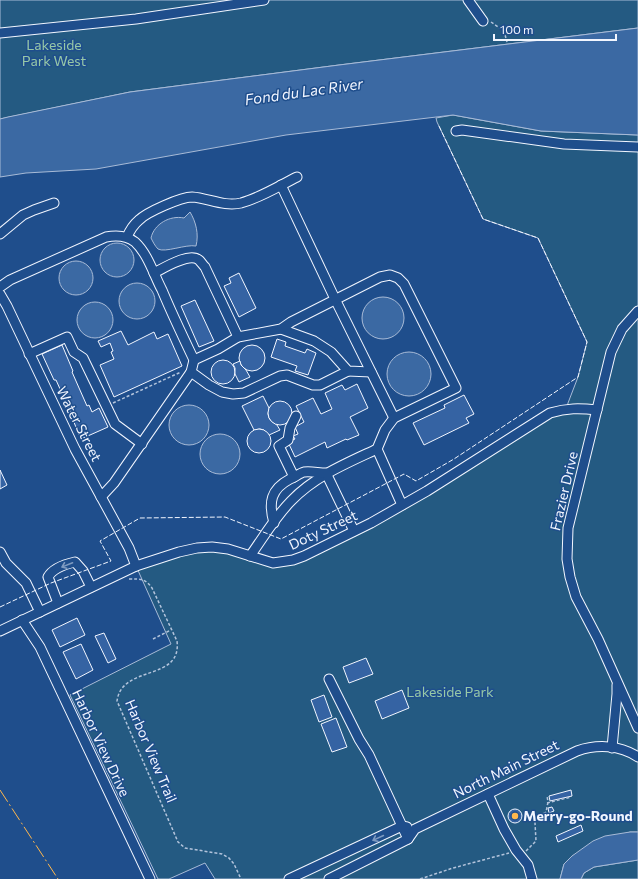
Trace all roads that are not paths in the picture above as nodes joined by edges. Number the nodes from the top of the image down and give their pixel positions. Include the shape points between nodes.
1 (264, 0) edge
2 (468, 0) edge
3 (483, 21) road end
4 (0, 33) edge
5 (456, 131) dead end
6 (638, 147) edge
7 (297, 177) dead end
8 (281, 185) junction
9 (54, 203) dead end
10 (0, 234) edge
11 (127, 237) junction
12 (154, 273) junction
13 (0, 288) edge
14 (0, 294) edge
15 (335, 299) junction
16 (638, 311) edge
17 (281, 329) junction
18 (238, 337) junction
19 (29, 354) junction
20 (192, 366) junction
21 (348, 371) junction
22 (371, 372) junction
23 (597, 410) junction
24 (296, 416) dead end
25 (394, 418) junction
26 (142, 444) junction
27 (377, 448) junction
28 (326, 473) junction
29 (294, 477) junction
30 (101, 497) junction
31 (402, 505) junction
32 (274, 523) junction
33 (354, 531) junction
34 (0, 552) edge
35 (250, 556) junction
36 (136, 566) junction
37 (92, 587) junction
38 (58, 603) junction
39 (40, 612) junction
40 (22, 620) junction
41 (0, 631) edge
42 (328, 679) dead end
43 (616, 679) junction
44 (638, 728) edge
45 (612, 748) junction
46 (638, 757) edge
47 (488, 794) junction
48 (402, 826) junction
49 (415, 829) junction
50 (408, 839) junction
51 (150, 879) edge
52 (289, 879) edge
53 (329, 879) edge
54 (532, 879) edge

1 - 4 street via 136,19
2 - 3 street
5 - 6 street via 564,144
7 - 8 street
8 - 11 street via 241,203 181,198 140,218 131,227
8 - 15 street
9 - 10 street via 23,215
11 - 12 street via 142,252
11 - 13 street via 106,237 10,280
12 - 18 street via 186,258 199,260 205,267
12 - 20 street
14 - 19 street, Water Street
15 - 17 street
15 - 22 street
15 - 25 street via 380,277 390,275 398,278 404,284 456,388
16 - 23 street, Frazier Drive via 622,329 614,344
17 - 18 street
17 - 21 street via 314,341 331,352
18 - 20 street
19 - 26 street via 67,337 74,352 83,358 115,424
19 - 30 street, Water Street
20 - 21 street via 209,385 233,394 244,394 280,376 287,375 320,385
20 - 26 street
21 - 22 street
22 - 25 street
23 - 31 street, Doty Street via 575,408 550,413
23 - 43 street, Frazier Drive via 568,528 567,559 576,597
24 - 29 street via 288,440 279,446
25 - 27 street
26 - 30 street
27 - 28 street
27 - 31 street
28 - 29 street via 303,472
28 - 32 street via 290,502
28 - 33 street
29 - 32 street via 281,483 271,500
30 - 36 street, Water Street via 130,548
31 - 33 street, Doty Street
32 - 35 street
33 - 35 street, Doty Street via 293,560 273,563
34 - 39 street via 6,563 26,583
35 - 36 street, Doty Street via 228,549 197,548
36 - 37 street, Doty Street
37 - 38 street, Doty Street
37 -> 38 street via 75,562 68,564 51,572 48,577
38 - 39 street, Doty Street
39 - 40 street, Doty Street
40 - 41 street, Doty Street
40 - 51 street, Harbor View Drive via 40,646
42 - 48 street via 369,755
43 - 44 street, Frazier Drive
43 - 45 street, Frazier Drive
45 - 46 street, North Main Street via 625,750
45 - 47 street, North Main Street via 593,746 577,751
47 - 49 street, North Main Street
47 - 54 street via 504,829 528,865
48 - 49 street
48 - 50 street
48 -> 52 street
49 - 50 street, North Main Street
50 - 53 street, North Main Street

